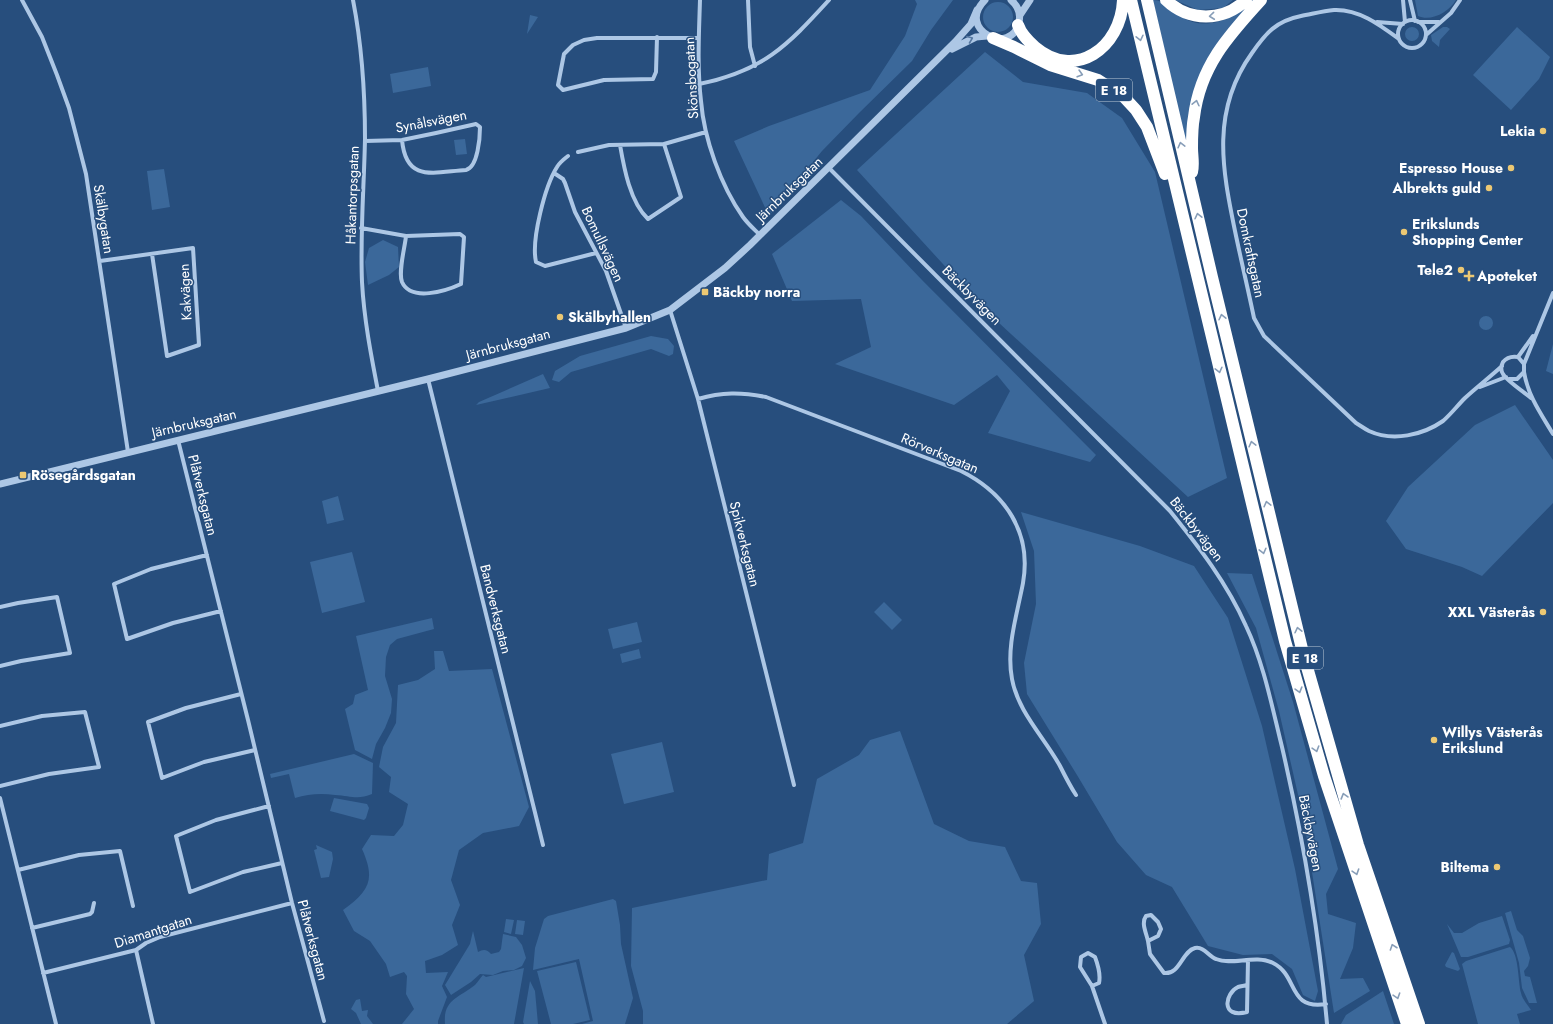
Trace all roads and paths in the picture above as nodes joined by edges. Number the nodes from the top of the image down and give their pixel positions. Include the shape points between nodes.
1 (22, 0) edge
2 (353, 0) edge
3 (700, 0) edge
4 (748, 0) edge
5 (829, 0) edge
6 (985, 0) edge
7 (1011, 0) edge
8 (1030, 0) edge
9 (1123, 0) edge
10 (1131, 0) edge
11 (1147, 0) edge
12 (1166, 0) edge
13 (1403, 0) edge
14 (1410, 0) edge
15 (1460, 0) edge
16 (1255, 1) edge
17 (977, 10) junction
18 (1019, 20) junction
19 (1416, 21) junction
20 (1376, 22) junction
21 (1440, 22) junction
22 (1404, 23) junction
23 (1426, 35) junction
24 (657, 37) junction
25 (990, 37) junction
26 (699, 38) junction
27 (1399, 39) junction
28 (933, 64) junction
29 (755, 66) junction
30 (700, 84) junction
31 (706, 132) junction
32 (365, 140) junction
33 (402, 140) junction
34 (664, 144) junction
35 (620, 145) junction
36 (578, 152) dead end
37 (568, 156) dead end
38 (830, 168) junction
39 (554, 173) junction
40 (1190, 183) junction
41 (1179, 202) junction
42 (361, 228) junction
43 (760, 235) junction
44 (406, 236) junction
45 (596, 253) junction
46 (152, 254) junction
47 (100, 261) junction
48 (1553, 293) edge
49 (670, 310) junction
50 (626, 328) junction
51 (1536, 333) junction
52 (1518, 357) junction
53 (1524, 364) junction
54 (1502, 366) junction
55 (1524, 372) junction
56 (1507, 378) junction
57 (428, 379) junction
58 (1478, 388) junction
59 (378, 391) junction
60 (1531, 398) junction
61 (698, 399) junction
62 (1553, 434) edge
63 (178, 440) junction
64 (128, 452) junction
65 (0, 484) edge
66 (207, 556) junction
67 (0, 607) edge
68 (221, 611) junction
69 (0, 666) edge
70 (241, 694) junction
71 (0, 726) edge
72 (255, 750) junction
73 (794, 785) dead end
74 (0, 786) edge
75 (1076, 795) dead end
76 (0, 798) edge
77 (269, 806) junction
78 (543, 845) dead end
79 (282, 863) junction
80 (18, 870) junction
81 (94, 902) dead end
82 (292, 903) junction
83 (133, 906) dead end
84 (32, 928) junction
85 (1148, 941) junction
86 (136, 950) junction
87 (1248, 960) junction
88 (43, 973) junction
89 (1248, 985) junction
90 (1092, 986) junction
91 (1326, 1004) junction
92 (324, 1021) dead end
93 (56, 1024) edge
94 (153, 1024) edge
95 (1105, 1024) edge
96 (1327, 1024) edge
97 (1407, 1024) edge
98 (1419, 1024) edge

1 - 47 street, Skälbygatan via 45,45 69,108 86,174
2 - 32 street, Håkantorpsgatan via 362,55
3 - 26 street, Skönsbogatan
4 - 29 street via 750,47
5 - 29 street via 799,32 772,56
6 - 17 street, Järnbruksgatan
7 - 18 street via 1016,4
8 - 18 street
9 - 18 highway via 1121,16 1114,34 1102,49 1085,58 1066,60 1039,51 1020,32
10 -> 41 highway, E 18
40 -> 11 highway, E 18
16 -> 12 highway, E 18 via 1227,13 1203,17 1185,12
13 - 22 street
14 - 19 street
15 - 21 street via 1451,13
40 -> 16 highway, E 18 via 1193,168 1194,118 1203,79 1222,44
17 - 25 street via 977,24 981,31
17 - 28 street, Järnbruksgatan via 969,26
18 - 25 street, Järnbruksgatan via 1012,34 1000,39
19 - 21 street
19 - 22 street
19 - 23 street via 1424,27
20 - 22 street, Domkraftsgatan
20 - 27 street, Domkraftsgatan
20 - 58 street, Domkraftsgatan via 1336,10 1290,18 1269,32 1249,57 1233,89 1226,111 1222,155 1254,318 1264,336 1356,423 1375,433 1406,436 1428,430
21 - 23 street
22 - 27 street via 1399,30
23 - 27 street via 1422,44 1414,48 1404,45
24 - 24 street via 597,38 573,45 564,54 558,85 563,90 604,80 653,79 656,72
24 - 26 street
28 -> 25 street, Järnbruksgatan via 966,41 976,37
25 -> 41 highway, E 18 via 1050,65 1098,80 1123,96 1147,127 1172,195
26 - 30 street, Skönsbogatan
28 - 38 street, Järnbruksgatan
29 - 30 street
30 - 31 street, Skönsbogatan
31 - 34 street
31 - 43 street, Skönsbogatan via 726,187 743,217
32 - 33 street, Synålsvägen
32 - 42 street, Håkantorpsgatan
33 - 33 street, Synålsvägen via 476,124 480,127 474,164 469,169 427,173 417,170 406,159
34 - 35 street
34 - 35 street via 681,197 648,219 631,190
35 - 36 street
37 - 39 street
38 - 43 street, Järnbruksgatan
38 - 91 street, Bäckbyvägen via 1170,510 1216,570 1232,596 1257,652 1289,776 1311,892
39 - 45 street, Bomullsvägen via 563,179 575,212
39 - 45 street via 540,215 536,262 545,266
98 -> 40 highway, E 18 via 1358,845 1304,653
41 -> 97 highway, E 18 via 1285,641 1324,776
42 - 44 street
42 - 59 street, Håkantorpsgatan via 366,328
43 - 49 street, Järnbruksgatan via 725,268
44 - 44 street via 401,274 405,287 413,293 425,293 446,290 461,284 464,237 460,234
45 - 50 street, Bomullsvägen via 606,271
46 - 46 street, Kakvägen via 167,353 167,356 199,345 193,248
46 - 47 street, Kakvägen
47 - 64 street, Skälbygatan
48 - 51 street
49 - 50 street, Järnbruksgatan
49 - 61 street, Spikverksgatan
50 - 57 street, Järnbruksgatan
51 - 52 street
51 - 53 street
52 - 53 street
52 - 54 street via 1509,357 1504,360
53 - 55 street
54 - 56 street
54 - 58 street, Domkraftsgatan
55 - 56 street via 1517,379
55 - 60 street
56 - 58 street, Domkraftsgatan
56 - 60 street
57 - 59 street, Järnbruksgatan
57 - 78 street, Bandverksgatan
59 - 63 street, Järnbruksgatan
60 - 62 street
61 - 73 street, Spikverksgatan
61 - 75 street, Rörverksgatan via 737,392 766,397 955,468 982,482 993,491 1015,521 1023,548 1024,574 1010,648 1012,680 1023,710
63 - 64 street, Järnbruksgatan
63 - 66 street, Plåtverksgatan
64 - 65 street, Järnbruksgatan
66 - 68 street, Plåtverksgatan
66 - 68 street, Plåtverksgatan via 151,569 114,584 127,639 173,623
67 - 69 street via 57,597 70,653
68 - 70 street, Plåtverksgatan
70 - 72 street, Plåtverksgatan
70 - 72 street via 186,708 148,722 162,778 204,762
71 - 74 street via 42,716 85,712 99,767 49,774
72 - 77 street, Plåtverksgatan
76 - 80 street
77 - 79 street, Plåtverksgatan
77 - 79 street via 216,820 176,836 190,892 243,872
79 - 82 street, Plåtverksgatan
80 - 83 street via 79,855 120,851
80 - 84 street
81 - 84 street via 90,914
82 - 86 street, Diamantgatan via 160,937
82 - 92 street, Plåtverksgatan
84 - 88 street
85 - 85 street via 1158,936 1161,929 1151,915 1146,916 1143,925
85 - 87 street via 1150,954 1164,972 1168,973 1194,948 1202,948 1212,958 1221,961
86 - 88 street, Diamantgatan
86 - 94 street
87 - 89 street
87 - 91 street via 1273,963 1287,975 1300,999 1308,1004
88 - 93 street
89 - 89 street via 1247,1012 1239,1014 1228,1010 1231,994 1239,987
90 - 90 street via 1099,982 1099,966 1095,957 1088,954 1081,956 1080,967
90 - 95 street
91 - 96 street, Bäckbyvägen

